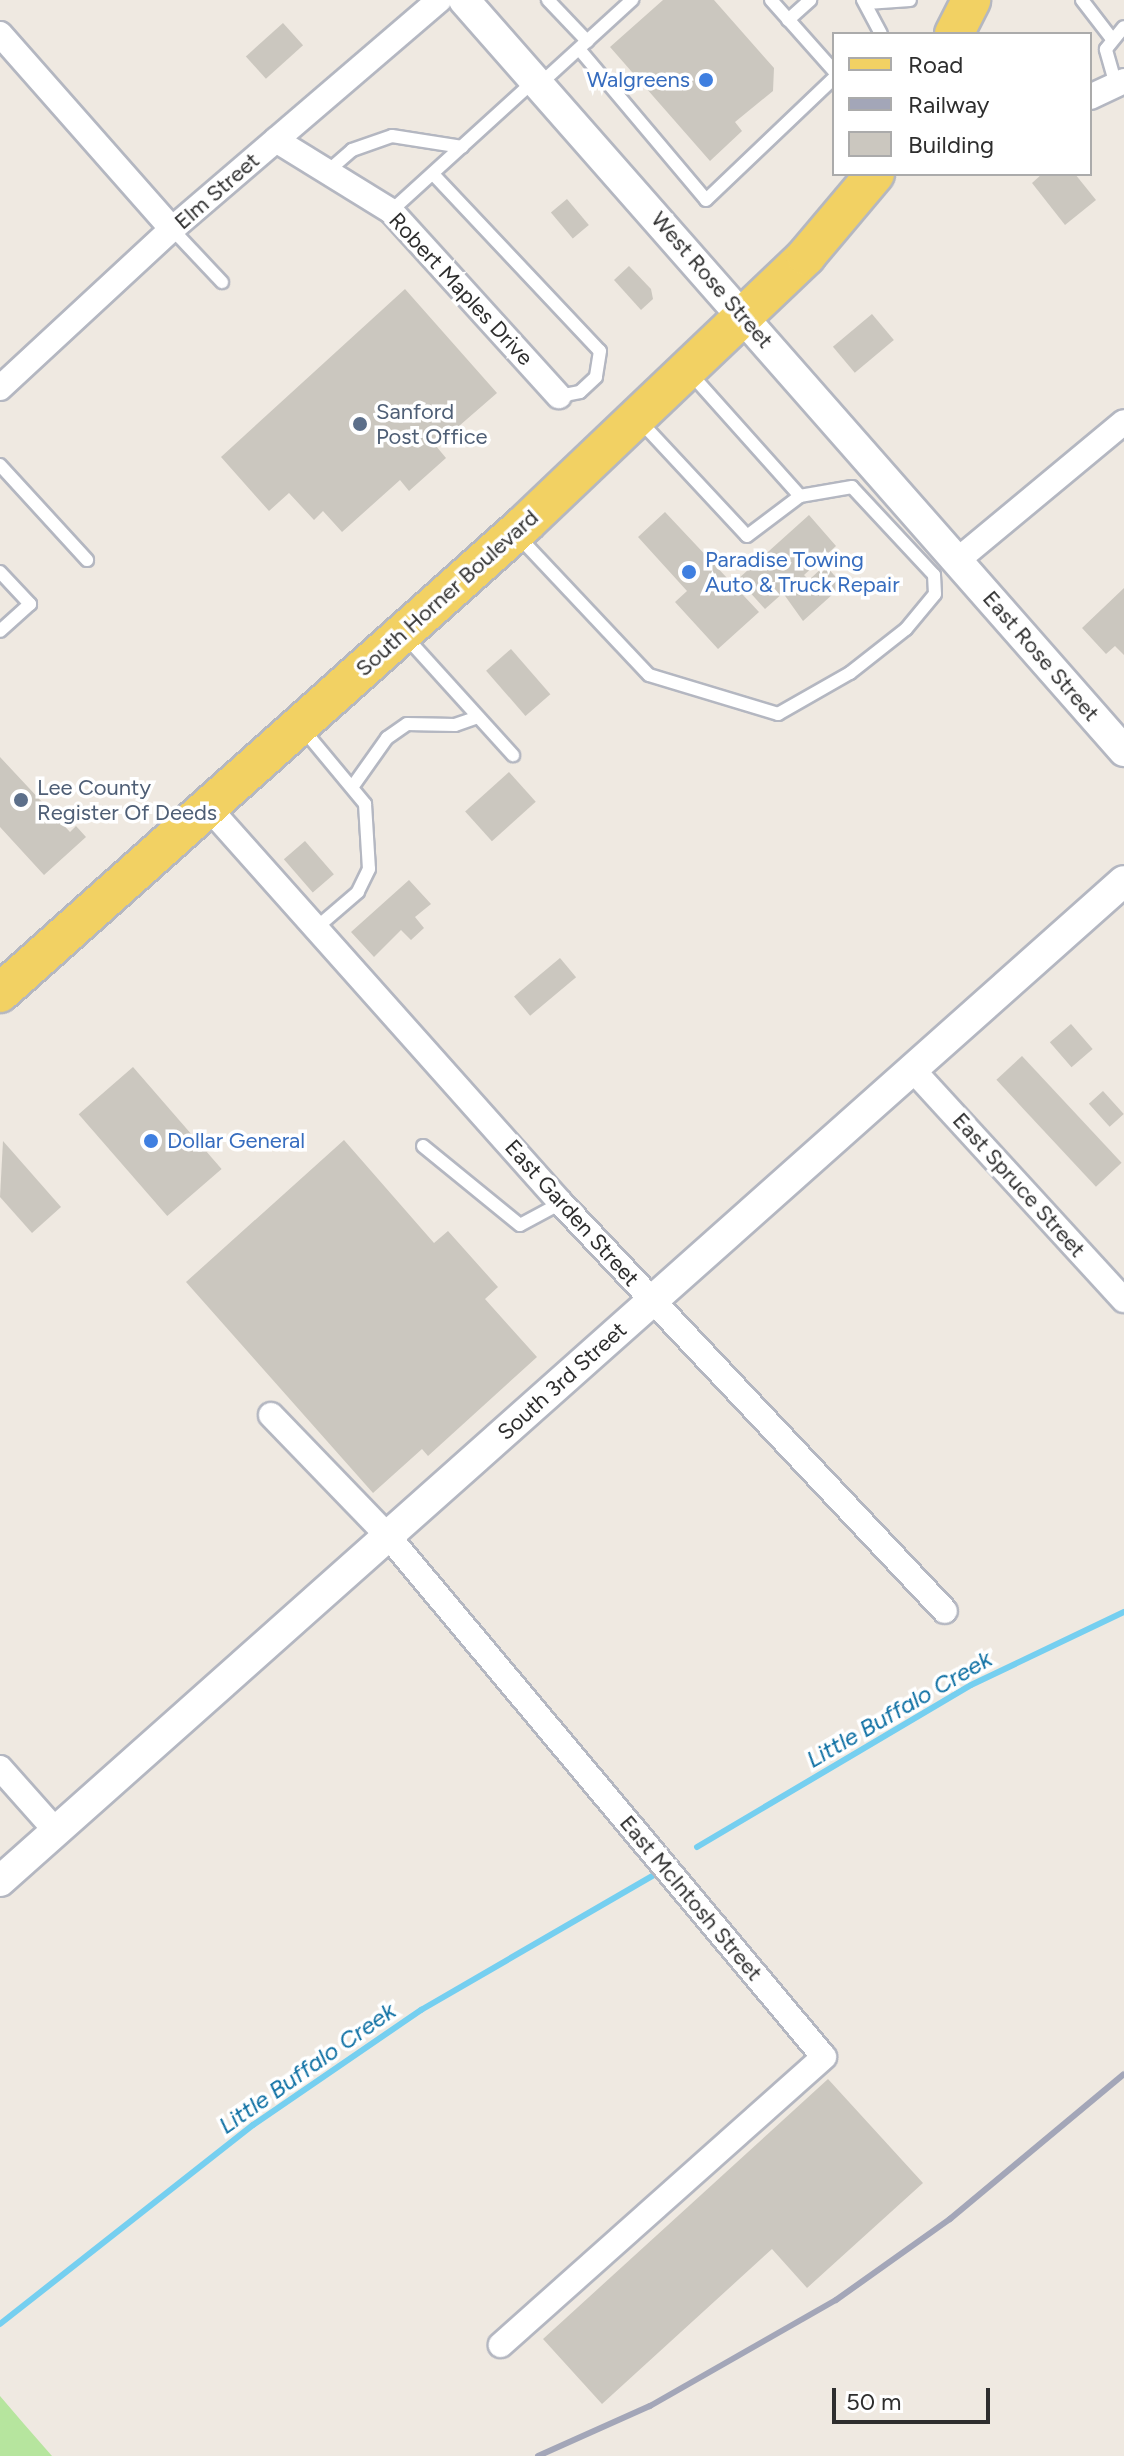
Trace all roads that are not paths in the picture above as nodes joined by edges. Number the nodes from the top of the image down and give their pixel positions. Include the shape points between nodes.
1 (439, 0) edge
2 (464, 0) edge
3 (548, 0) edge
4 (632, 0) edge
5 (771, 0) edge
6 (810, 0) edge
7 (910, 0) edge
8 (971, 0) edge
9 (1082, 0) edge
10 (865, 1) edge
11 (788, 20) junction
12 (1124, 27) edge
13 (880, 32) edge
14 (955, 32) edge
15 (0, 34) edge
16 (1112, 39) junction
17 (583, 45) junction
18 (832, 69) edge
19 (832, 80) edge
20 (537, 82) junction
21 (1120, 83) edge
22 (1092, 96) edge
23 (276, 140) junction
24 (462, 147) junction
25 (328, 171) junction
26 (433, 174) junction
27 (873, 176) edge
28 (391, 211) junction
29 (172, 229) junction
30 (222, 282) dead end
31 (744, 316) junction
32 (687, 370) junction
33 (0, 388) edge
34 (559, 396) joint
35 (637, 417) junction
36 (1124, 422) edge
37 (0, 465) edge
38 (800, 496) junction
39 (515, 533) junction
40 (87, 560) dead end
41 (946, 567) junction
42 (0, 572) edge
43 (0, 631) edge
44 (402, 633) junction
45 (478, 717) junction
46 (300, 725) junction
47 (1124, 751) edge
48 (513, 755) dead end
49 (353, 786) junction
50 (208, 807) junction
51 (1124, 881) edge
52 (315, 929) junction
53 (0, 993) edge
54 (913, 1070) junction
55 (423, 1146) dead end
56 (561, 1203) junction
57 (1124, 1300) edge
58 (652, 1301) junction
59 (271, 1415) dead end
60 (388, 1536) junction
61 (945, 1611) dead end
62 (0, 1768) edge
63 (56, 1831) junction
64 (0, 1881) edge
65 (501, 2345) dead end

1 - 23 street, Elm Street
2 - 20 street, West Rose Street
3 - 17 lane
4 - 17 lane
5 - 11 lane
6 - 11 lane
7 - 10 lane
8 - 14 main road
9 - 16 lane
10 - 13 lane
11 - 18 lane
12 - 16 lane
15 - 29 street
16 - 21 lane via 1106,49
17 - 19 lane via 706,200
17 - 20 lane
20 - 24 lane
20 - 31 street, West Rose Street
21 - 22 street
23 - 25 street, Robert Maples Drive
23 - 29 street, Elm Street
24 - 25 lane via 392,136 352,150
24 - 26 lane
25 - 28 street, Robert Maples Drive
26 - 28 lane
26 - 34 lane via 600,351 596,377 580,392
27 - 31 main road, South Horner Boulevard via 834,227
28 - 34 street, Robert Maples Drive
29 - 30 lane
29 - 33 street, Elm Street
31 - 32 main road, South Horner Boulevard
31 - 41 street, West Rose Street
32 - 35 main road, South Horner Boulevard
32 - 38 lane
35 - 38 lane via 747,536
35 - 39 main road, South Horner Boulevard
36 - 41 street
37 - 40 lane
38 - 41 lane via 852,487
39 - 41 lane via 649,675 778,714 850,673 906,629 935,594
39 - 44 main road, South Horner Boulevard
41 - 47 street, East Rose Street
42 - 43 lane via 30,604
44 - 45 lane
44 - 46 main road, South Horner Boulevard
45 - 48 lane
45 - 49 lane via 455,725 407,724 387,738
46 - 49 lane
46 - 50 main road, South Horner Boulevard
49 - 52 lane via 365,804 369,869 358,892
50 - 52 street, East Garden Street
50 - 53 main road, South Horner Boulevard
51 - 54 street, South 3rd Street
52 - 56 street, East Garden Street
54 - 57 street, East Spruce Street
54 - 58 street, South 3rd Street
55 - 56 lane via 520,1225
56 - 58 street, East Garden Street
58 - 60 street, South 3rd Street
58 - 61 street, East Garden Street
59 - 60 street, East McIntosh Street
60 - 63 street, South 3rd Street
60 - 65 street, East McIntosh Street via 824,2057
62 - 63 street
63 - 64 street, South 3rd Street

